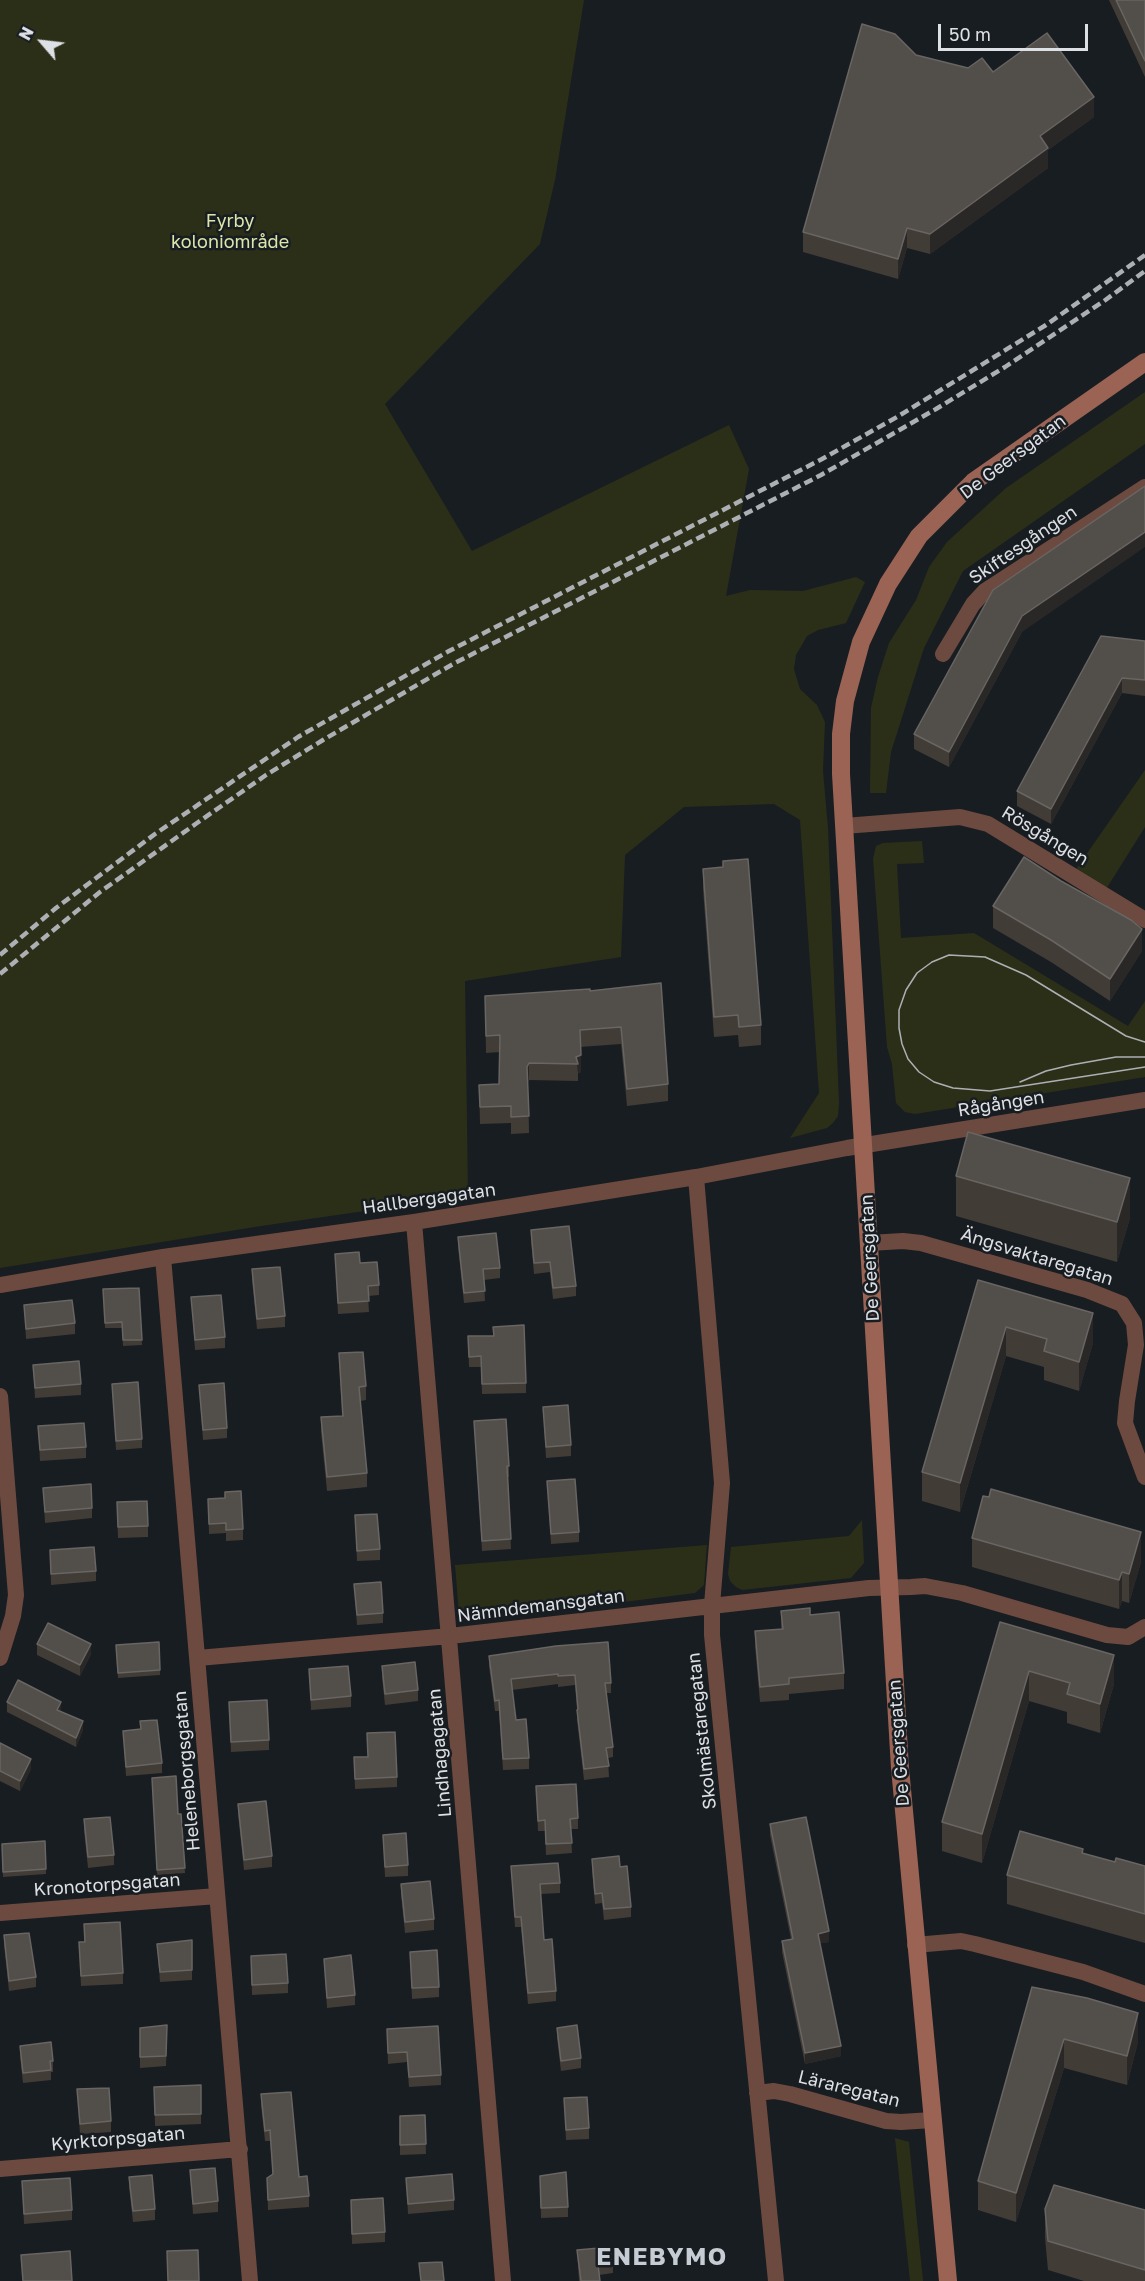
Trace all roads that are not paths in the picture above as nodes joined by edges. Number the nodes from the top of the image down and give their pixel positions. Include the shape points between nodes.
1 (1145, 363) edge
2 (1145, 487) edge
3 (943, 654) dead end
4 (844, 826) junction
5 (1145, 920) edge
6 (1145, 1100) edge
7 (864, 1146) junction
8 (696, 1177) junction
9 (414, 1222) junction
10 (869, 1243) junction
11 (163, 1257) junction
12 (0, 1285) edge
13 (0, 1396) edge
14 (1145, 1477) edge
15 (889, 1587) junction
16 (712, 1605) junction
17 (1145, 1627) edge
18 (450, 1636) junction
19 (0, 1658) edge
20 (198, 1658) junction
21 (217, 1896) junction
22 (0, 1913) edge
23 (915, 1944) junction
24 (1145, 1994) edge
25 (757, 2093) junction
26 (932, 2120) junction
27 (240, 2148) junction
28 (0, 2169) edge
29 (250, 2281) edge
30 (502, 2281) edge
31 (776, 2281) edge
32 (948, 2281) edge

1 - 4 main road, De Geersgatan via 973,482 920,536 888,584 861,642 844,701
2 - 3 street, Skiftesgången via 985,591
4 - 5 street, Rösgången via 960,817 988,824
4 - 7 main road, De Geersgatan
6 - 7 street, Rågången
7 - 8 street, Hallbergagatan
7 - 10 main road, De Geersgatan
8 - 9 street, Hallbergagatan
8 - 16 street, Skolmästaregatan via 722,1483
9 - 11 street, Hallbergagatan
9 - 18 street, Lindhagagatan
10 - 14 street, Ängsvaktaregatan via 921,1243 1087,1290 1122,1304 1134,1323 1136,1345 1125,1423
10 - 15 main road, De Geersgatan
11 - 12 street, Hallbergagatan
11 - 20 street, Heleneborgsgatan
13 - 19 street via 16,1595
15 - 16 street, Nämndemansgatan
15 - 17 street via 925,1586 962,1593 1107,1635 1128,1637
15 - 23 main road, De Geersgatan
16 - 18 street, Nämndemansgatan
16 - 25 street, Skolmästaregatan
18 - 20 street, Nämndemansgatan
18 - 30 street, Lindhagagatan
20 - 21 street, Heleneborgsgatan
21 - 22 street, Kronotorpsgatan
21 - 27 street, Heleneborgsgatan
23 - 24 street via 975,1944 1083,1972
23 - 26 main road, De Geersgatan
25 - 26 street, Läraregatan via 790,2094 886,2121
25 - 31 street, Skolmästaregatan
26 - 32 main road, De Geersgatan
27 - 28 street, Kyrktorpsgatan
27 - 29 street, Heleneborgsgatan

